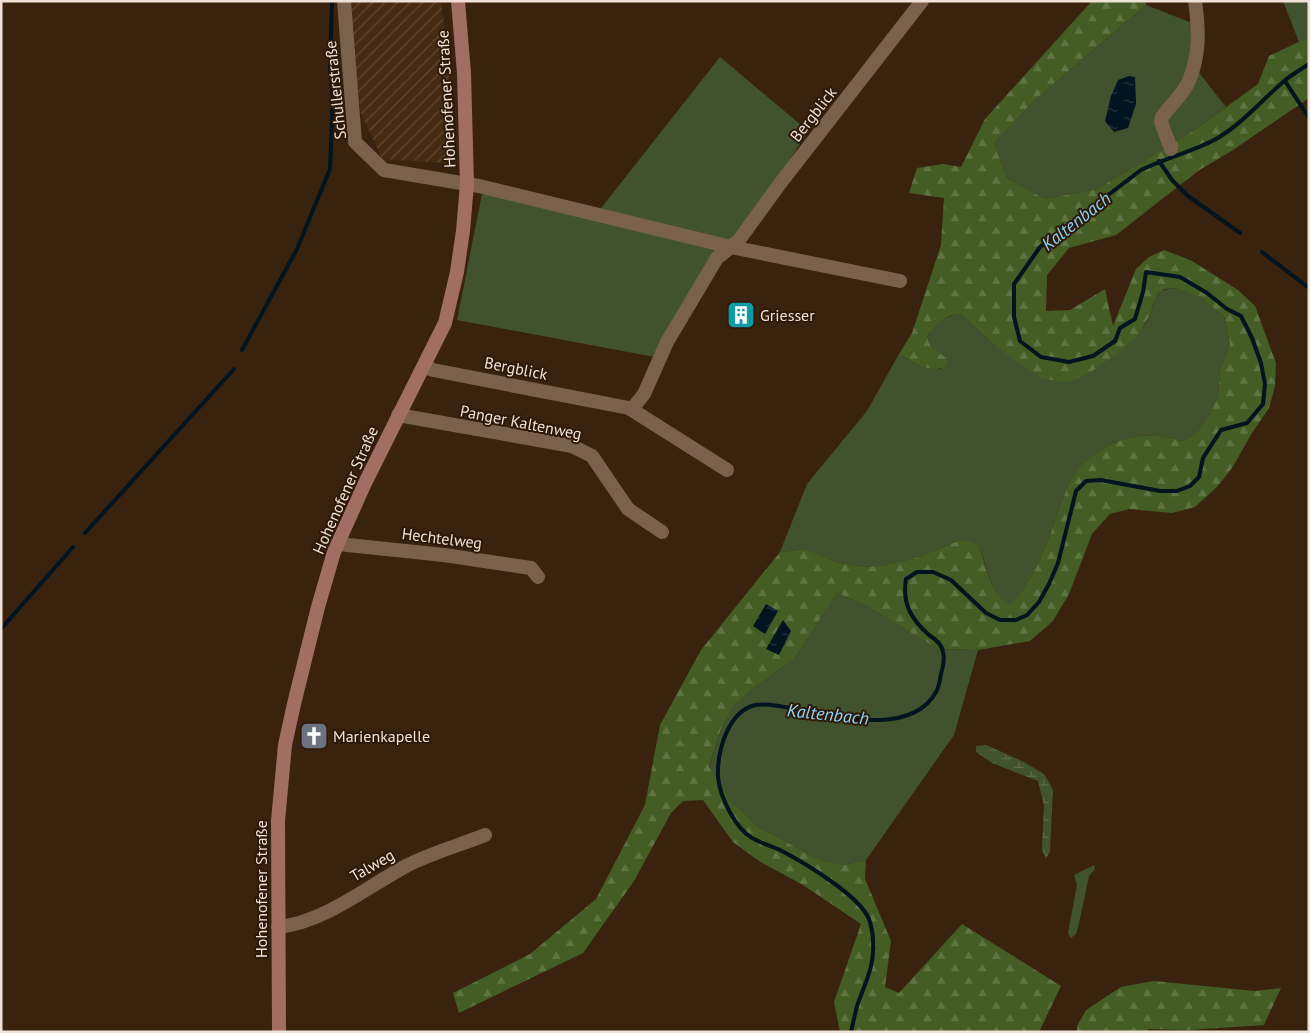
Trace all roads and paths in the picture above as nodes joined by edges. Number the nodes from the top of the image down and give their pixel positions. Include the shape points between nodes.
1 (344, 1) edge
2 (458, 1) edge
3 (922, 1) edge
4 (1195, 1) edge
5 (1171, 149) dead end
6 (467, 184) junction
7 (730, 246) junction
8 (900, 281) dead end
9 (424, 366) junction
10 (632, 409) junction
11 (398, 415) junction
12 (728, 470) dead end
13 (662, 532) dead end
14 (338, 544) junction
15 (538, 577) dead end
16 (484, 835) dead end
17 (278, 927) junction
18 (279, 1032) edge

1 - 6 street, Schullerstraße via 355,142 384,170
2 - 6 main road, Hohenofener Straße
3 - 7 street, Bergblick via 739,240
4 - 5 street via 1198,24 1196,57 1188,84 1161,122
6 - 7 street
6 - 9 main road, Hohenofener Straße via 464,231 446,323
7 - 8 street
7 - 10 street, Bergblick via 717,258 667,342 644,394
9 - 10 street, Bergblick
9 - 11 main road, Hohenofener Straße
10 - 12 street, Bergblick
11 - 13 street, Panger Kaltenweg via 572,446 592,456 628,508
11 - 14 main road, Hohenofener Straße
14 - 15 street, Hechtelweg via 531,568
14 - 17 main road, Hohenofener Straße via 318,607 286,744 278,821
16 - 17 street, Talweg via 408,865 324,913
17 - 18 main road, Hohenofener Straße

